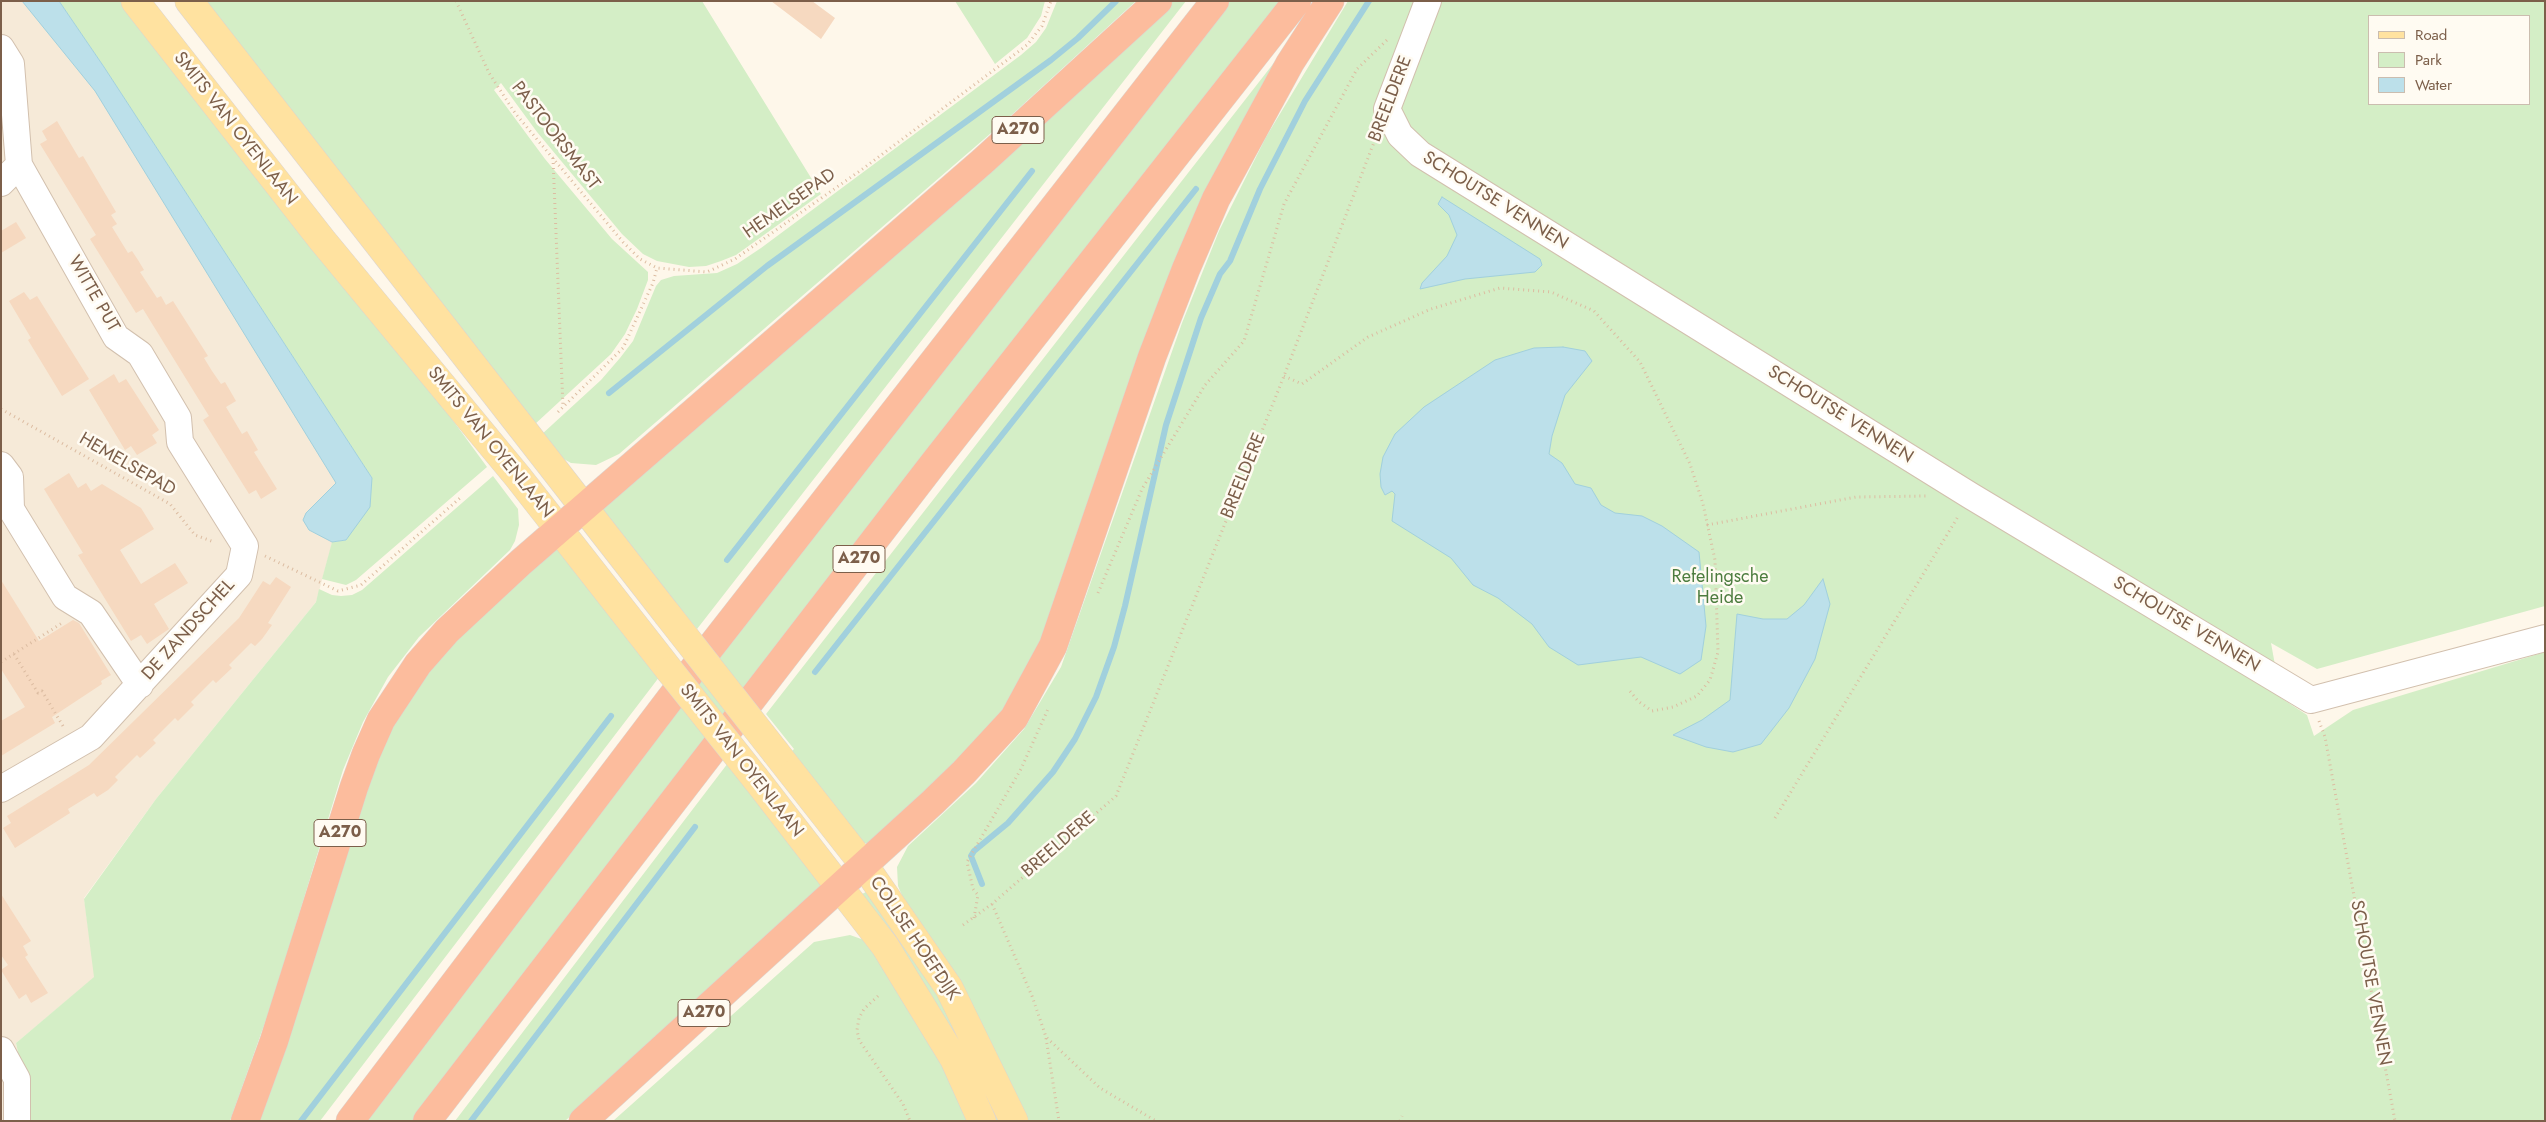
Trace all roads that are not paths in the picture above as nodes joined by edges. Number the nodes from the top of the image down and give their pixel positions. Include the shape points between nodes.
1 (134, 1) edge
2 (189, 1) edge
3 (1158, 1) edge
4 (1214, 1) edge
5 (1297, 1) edge
6 (1330, 1) edge
7 (1428, 1) edge
8 (1, 48) edge
9 (1387, 109) joint
10 (19, 165) junction
11 (1, 183) edge
12 (1, 465) edge
13 (585, 508) junction
14 (559, 529) junction
15 (245, 546) joint
16 (2545, 638) edge
17 (140, 685) junction
18 (1, 790) edge
19 (864, 865) junction
20 (842, 888) junction
21 (1, 1050) edge
22 (17, 1121) edge
23 (246, 1121) edge
24 (350, 1121) edge
25 (427, 1121) edge
26 (583, 1121) edge
27 (982, 1121) edge
28 (1014, 1121) edge

1 - 14 main road, SMITS VAN OYENLAAN via 322,240
2 - 13 main road, SMITS VAN OYENLAAN
3 - 13 highway, A270 via 1012,135
4 - 24 highway via 664,707
5 - 25 highway, A270 via 939,457
6 - 19 highway, A270 via 1264,108 1216,199 1148,367 1053,646 1036,678 1014,718 991,745
7 - 9 street, BREELDERE
8 - 10 street, WITTE PUT via 12,64
9 - 16 street, SCHOUTSE VENNEN via 1400,135 1420,154 1971,496 2311,700
10 - 11 street
10 - 15 street, WITTE PUT via 116,337 140,354 178,418 180,442
12 - 17 street, DE ZANDSCHEL via 10,477 11,509 65,597 91,613
13 - 14 highway, A270
13 - 19 main road, SMITS VAN OYENLAAN, bridge
14 - 20 main road, SMITS VAN OYENLAAN, bridge
14 - 23 highway, A270 via 447,631 418,664 381,720 354,787
15 - 17 street, DE ZANDSCHEL via 239,575
17 - 18 street, DE ZANDSCHEL via 91,737
19 - 20 highway, A270
19 - 28 main road, COLLSE HOEFDIJK via 949,988
20 - 26 highway, A270
20 - 27 main road, COLLSE HOEFDIJK via 885,946 930,1016
21 - 22 street via 17,1079

